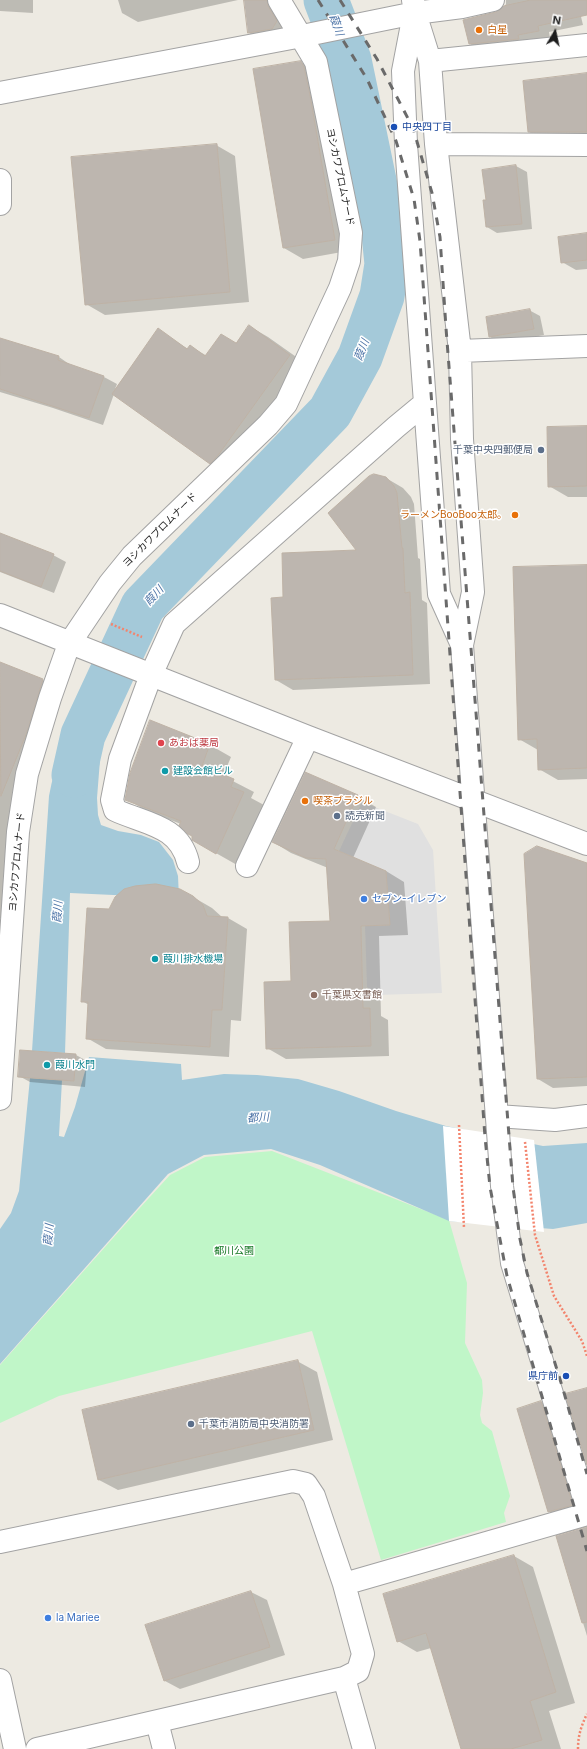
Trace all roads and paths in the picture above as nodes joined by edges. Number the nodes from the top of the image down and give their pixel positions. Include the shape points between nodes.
1 (279, 0) edge
2 (493, 0) edge
3 (414, 6) edge
4 (311, 34) junction
5 (587, 45) edge
6 (430, 62) junction
7 (0, 93) edge
8 (436, 144) junction
9 (587, 145) edge
10 (0, 180) edge
11 (0, 204) edge
12 (587, 346) edge
13 (460, 351) junction
14 (425, 403) junction
15 (0, 615) edge
16 (109, 623) dead end
17 (143, 637) dead end
18 (69, 644) junction
19 (462, 645) junction
20 (141, 672) junction
21 (308, 737) junction
22 (473, 801) junction
23 (587, 844) edge
24 (188, 862) dead end
25 (247, 866) dead end
26 (0, 1099) edge
27 (497, 1116) junction
28 (587, 1116) edge
29 (459, 1125) dead end
30 (525, 1137) dead end
31 (464, 1228) dead end
32 (587, 1356) edge
33 (587, 1508) edge
34 (587, 1514) edge
35 (0, 1542) edge
36 (344, 1584) junction
37 (344, 1678) junction
38 (0, 1680) edge
39 (587, 1714) edge
40 (157, 1722) junction
41 (15, 1749) edge
42 (37, 1749) edge
43 (164, 1749) edge
44 (364, 1749) edge
45 (578, 1749) edge

1 - 4 street, ヨシカワプロムナード
2 - 3 street via 462,7
3 - 4 street via 358,24
3 - 6 street
3 - 14 street via 403,71
4 - 7 street
4 - 18 street, ヨシカワプロムナード via 352,233 349,261 340,288 286,404 268,425 132,556 110,583
5 - 6 street
6 - 8 street
8 - 9 street
8 - 13 street
10 - 11 street
12 - 13 street
13 - 19 street via 462,439 473,592
14 - 19 street via 439,594
14 - 20 street via 174,624
15 - 18 street
16 - 17 path
18 - 20 street
18 - 26 street, ヨシカワプロムナード via 27,774 18,832
19 - 22 street
20 - 21 street
20 - 24 street via 112,800 115,810 172,834 185,850
21 - 22 street
21 - 25 street
22 - 23 street
22 - 27 street
27 - 28 street via 555,1120
27 - 33 street via 502,1186 512,1263
29 - 31 path
30 - 32 path via 535,1234 554,1296 582,1341
34 - 36 street
35 - 36 street via 293,1481 306,1484 314,1496
36 - 37 street via 363,1654 358,1671
37 - 40 street
37 - 44 street
38 - 41 street
39 - 45 path via 581,1725
40 - 42 street
40 - 43 street

